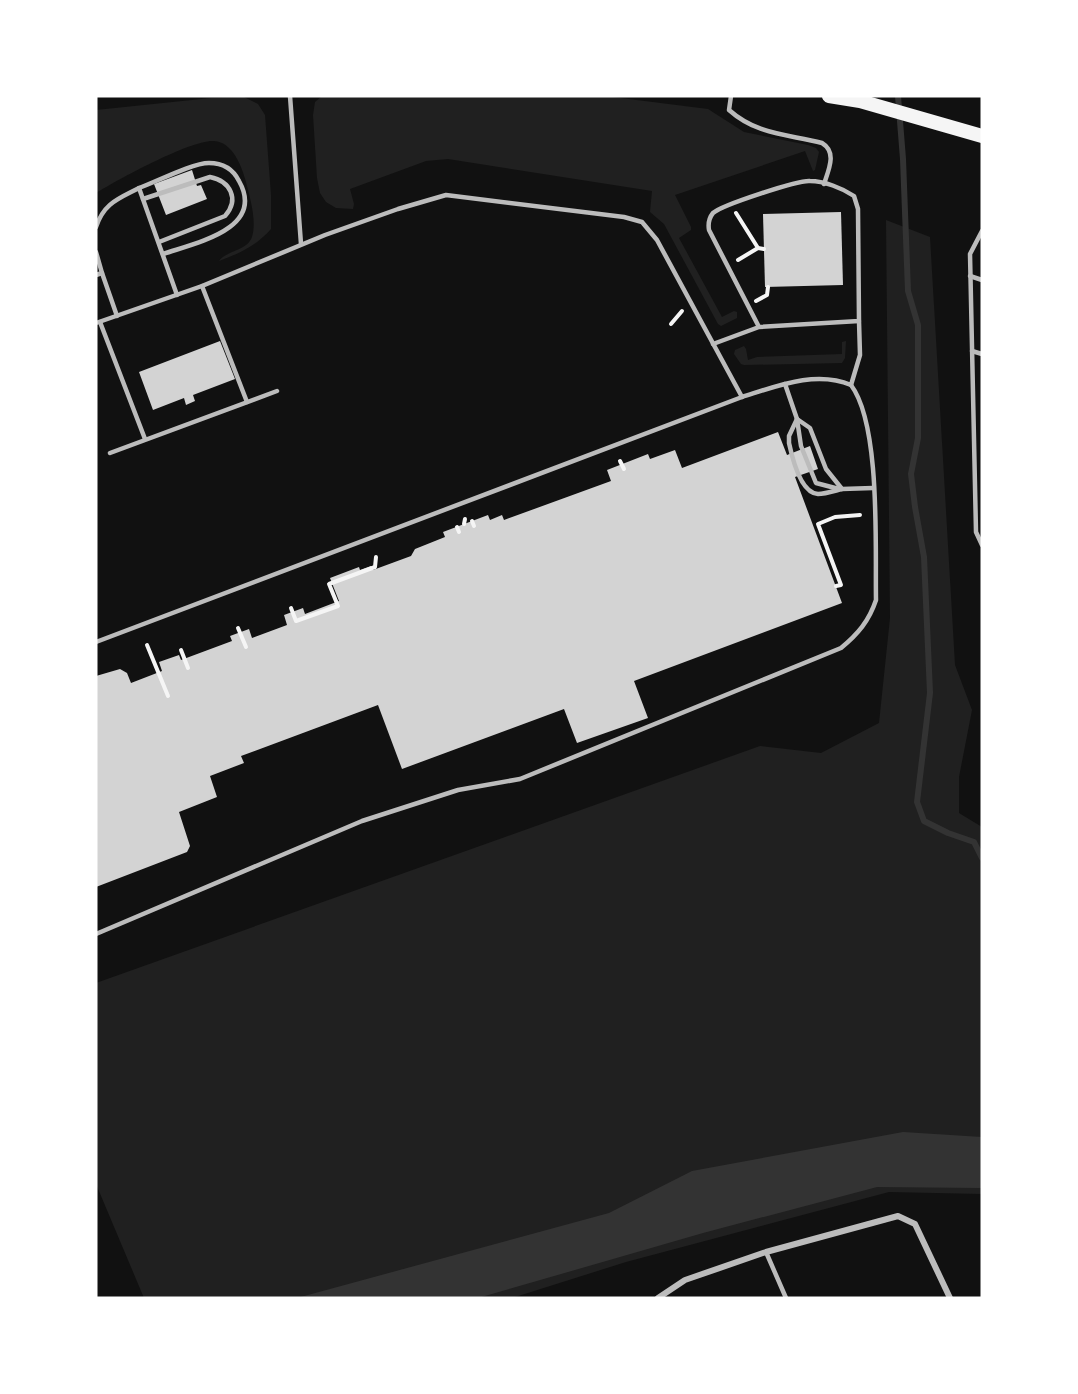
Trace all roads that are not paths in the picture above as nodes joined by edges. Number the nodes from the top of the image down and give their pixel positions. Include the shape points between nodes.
1 (290, 96) edge
2 (731, 96) edge
3 (829, 96) edge
4 (982, 136) edge
5 (824, 184) junction
6 (139, 188) junction
7 (143, 200) junction
8 (96, 227) edge
9 (982, 231) edge
10 (159, 242) junction
11 (301, 244) junction
12 (96, 252) edge
13 (163, 254) junction
14 (99, 274) edge
15 (970, 276) junction
16 (982, 280) edge
17 (202, 286) junction
18 (177, 295) junction
19 (117, 316) junction
20 (859, 321) junction
21 (98, 322) edge
22 (759, 327) junction
23 (712, 344) junction
24 (972, 351) junction
25 (982, 354) edge
26 (785, 384) junction
27 (851, 385) junction
28 (277, 391) dead end
29 (742, 397) junction
30 (247, 402) junction
31 (797, 419) junction
32 (145, 439) junction
33 (110, 453) dead end
34 (873, 488) junction
35 (842, 489) junction
36 (982, 545) edge
37 (96, 642) edge
38 (96, 934) edge
39 (766, 1252) junction
40 (658, 1298) edge
41 (786, 1298) edge
42 (950, 1298) edge

1 - 11 lane
2 - 5 lane via 729,110 749,126 827,146 830,163
3 - 4 main road via 860,101
5 - 20 lane via 857,199
5 - 22 lane via 803,181 731,205 714,213 708,225
6 - 7 lane
6 - 8 lane via 109,204
6 - 13 lane via 208,163 234,172 241,184 245,198 243,213 235,224
7 - 10 lane
7 - 10 lane via 210,177 220,179 230,190 231,209 225,216
9 - 15 lane via 970,254
10 - 13 lane
11 - 17 lane
11 - 23 lane via 446,195 633,219 642,222 657,240
12 - 14 lane
13 - 18 lane
14 - 19 lane
15 - 16 lane
15 - 24 lane
17 - 18 lane
17 - 30 lane
18 - 19 lane
19 - 21 lane
20 - 22 lane
20 - 27 lane via 860,355
21 - 32 lane
22 - 23 lane
23 - 29 lane
24 - 25 lane
24 - 36 lane via 976,532
26 - 27 lane via 830,379
26 - 29 lane
26 - 31 lane
27 - 34 lane via 868,428
28 - 30 lane
29 - 37 lane
30 - 32 lane
31 - 35 lane via 810,428 826,470
31 - 35 lane via 801,446 816,483
31 - 35 lane via 789,443 802,483 817,494
32 - 33 lane
34 - 35 lane
34 - 38 lane via 876,600 865,625 841,648 519,779 458,790 362,821
39 - 40 street via 685,1280
39 - 41 lane
39 - 42 street via 898,1216 915,1224

